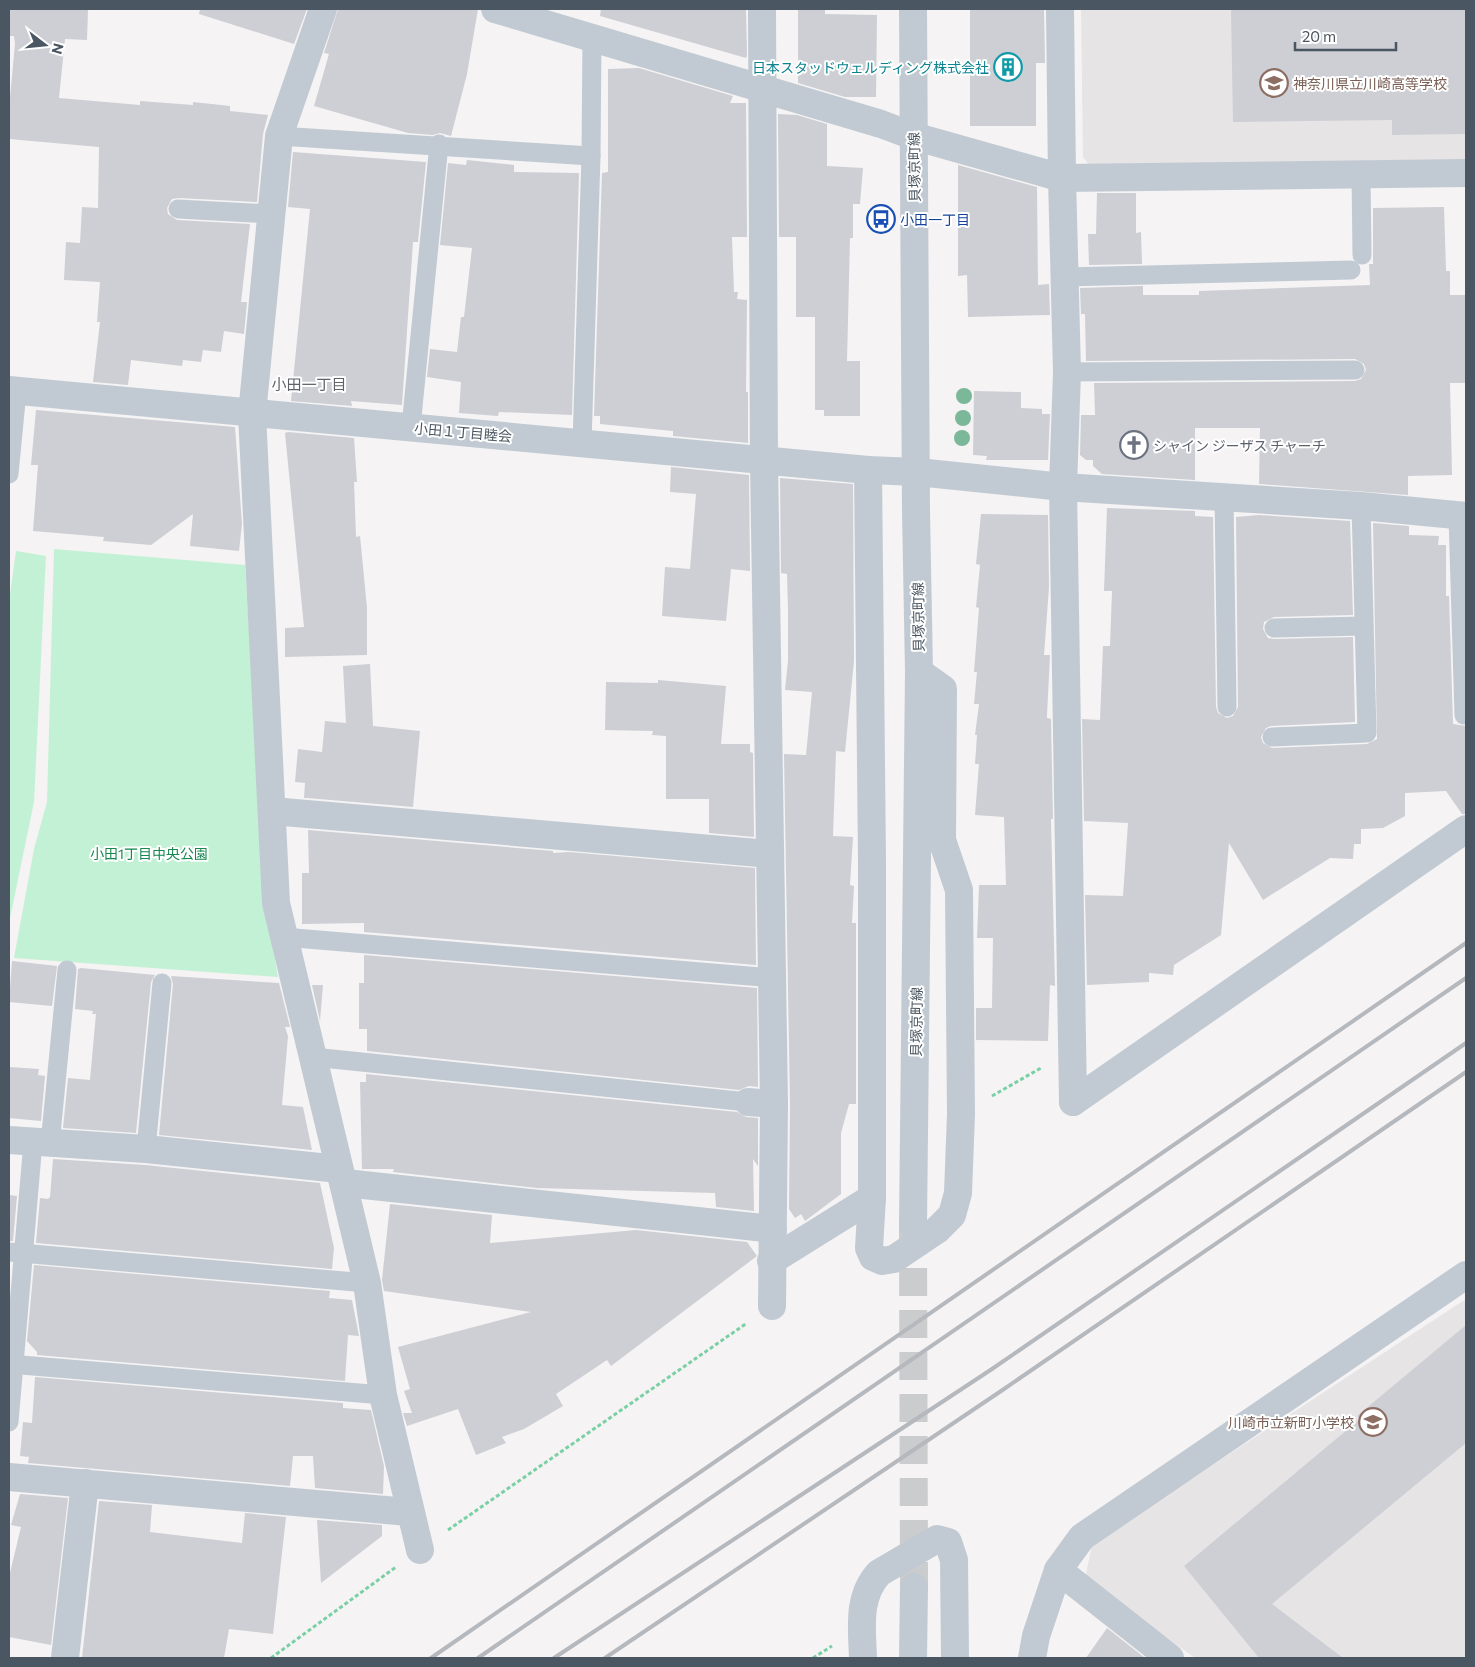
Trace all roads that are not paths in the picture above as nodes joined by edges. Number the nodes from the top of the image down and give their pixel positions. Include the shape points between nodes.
1 (323, 9) edge
2 (495, 9) edge
3 (762, 9) edge
4 (913, 9) edge
5 (1060, 9) edge
6 (592, 38) junction
7 (762, 88) junction
8 (279, 136) junction
9 (913, 136) junction
10 (439, 144) junction
11 (591, 156) junction
12 (1466, 173) edge
13 (1361, 174) junction
14 (1062, 178) junction
15 (178, 209) dead end
16 (272, 214) junction
17 (1064, 277) junction
18 (1355, 370) dead end
19 (1067, 372) junction
20 (13, 391) edge
21 (252, 414) junction
22 (411, 428) junction
23 (582, 444) junction
24 (764, 460) junction
25 (868, 470) junction
26 (917, 472) junction
27 (9, 474) edge
28 (1063, 487) junction
29 (1224, 496) junction
30 (1360, 506) junction
31 (1462, 516) edge
32 (1364, 626) junction
33 (1274, 628) dead end
34 (920, 672) junction
35 (1227, 707) dead end
36 (1464, 715) dead end
37 (1272, 737) dead end
38 (272, 811) junction
39 (1466, 829) edge
40 (770, 854) junction
41 (283, 937) junction
42 (67, 970) dead end
43 (772, 978) junction
44 (162, 983) dead end
45 (313, 1058) junction
46 (761, 1103) junction
47 (30, 1142) edge
48 (146, 1149) junction
49 (342, 1176) junction
50 (872, 1198) junction
51 (913, 1225) tunnel mouth
52 (773, 1229) junction
53 (16, 1252) edge
54 (772, 1261) junction
55 (1466, 1275) edge
56 (367, 1283) junction
57 (772, 1306) road end
58 (11, 1364) edge
59 (383, 1395) junction
60 (9, 1422) edge
61 (9, 1477) edge
62 (85, 1483) junction
63 (409, 1512) junction
64 (420, 1550) road end
65 (1058, 1570) junction
66 (914, 1587) tunnel mouth
67 (65, 1658) edge
68 (863, 1658) edge
69 (914, 1658) edge
70 (955, 1658) edge
71 (1032, 1658) edge
72 (1170, 1658) edge

1 - 8 street
2 - 6 street
3 - 7 street
4 - 9 street, 貝塚京町線
5 - 14 street
6 - 7 street
6 - 11 lane
7 - 9 street
7 - 24 street
8 - 10 lane
8 - 16 street
9 - 14 street
9 - 26 street, 貝塚京町線
10 - 11 lane
10 - 22 lane
11 - 23 lane
12 - 13 street
13 - 14 street
13 - 17 lane via 1356,262
14 - 17 street
15 - 16 lane
16 - 21 street
17 - 19 street
18 - 19 lane
19 - 28 street
20 - 21 street, 小田１丁目睦会
20 - 27 lane
21 - 22 street, 小田１丁目睦会
21 - 38 street
22 - 23 street, 小田１丁目睦会
23 - 24 street, 小田１丁目睦会
24 - 25 street, 小田１丁目睦会
24 - 40 street
25 - 26 street, 小田１丁目睦会
25 - 50 street
26 - 28 street, 小田１丁目睦会
26 - 34 street, 貝塚京町線
28 - 29 street, 小田１丁目睦会
28 - 39 street via 1073,1102
29 - 30 street, 小田１丁目睦会
29 - 35 lane
30 - 31 street, 小田１丁目睦会
30 - 32 lane
31 - 36 lane
32 - 33 lane
32 - 37 lane via 1367,734
34 - 50 street via 943,689 942,840 959,890 961,1114 958,1194 952,1214 937,1230 894,1259 882,1261 873,1257 869,1248
34 - 51 street, 貝塚京町線
38 - 40 street
38 - 41 street via 276,903
40 - 43 street
41 - 43 lane
41 - 45 street
42 - 47 lane
43 - 46 street
44 - 48 lane
45 - 46 lane
45 - 49 street
46 - 52 street
47 - 48 street
47 - 53 lane
48 - 49 street
49 - 52 street
49 - 56 street
50 - 54 street
52 - 54 street
53 - 56 lane
53 - 58 lane
54 - 57 street
55 - 65 street via 1082,1537
56 - 59 street
58 - 59 lane
58 - 60 lane
59 - 63 street
61 - 62 street
62 - 63 street
62 - 67 street
63 - 64 street
65 - 71 street
65 - 72 street
66 - 69 street
68 - 70 street via 863,1603 872,1580 937,1540 948,1542 954,1560

